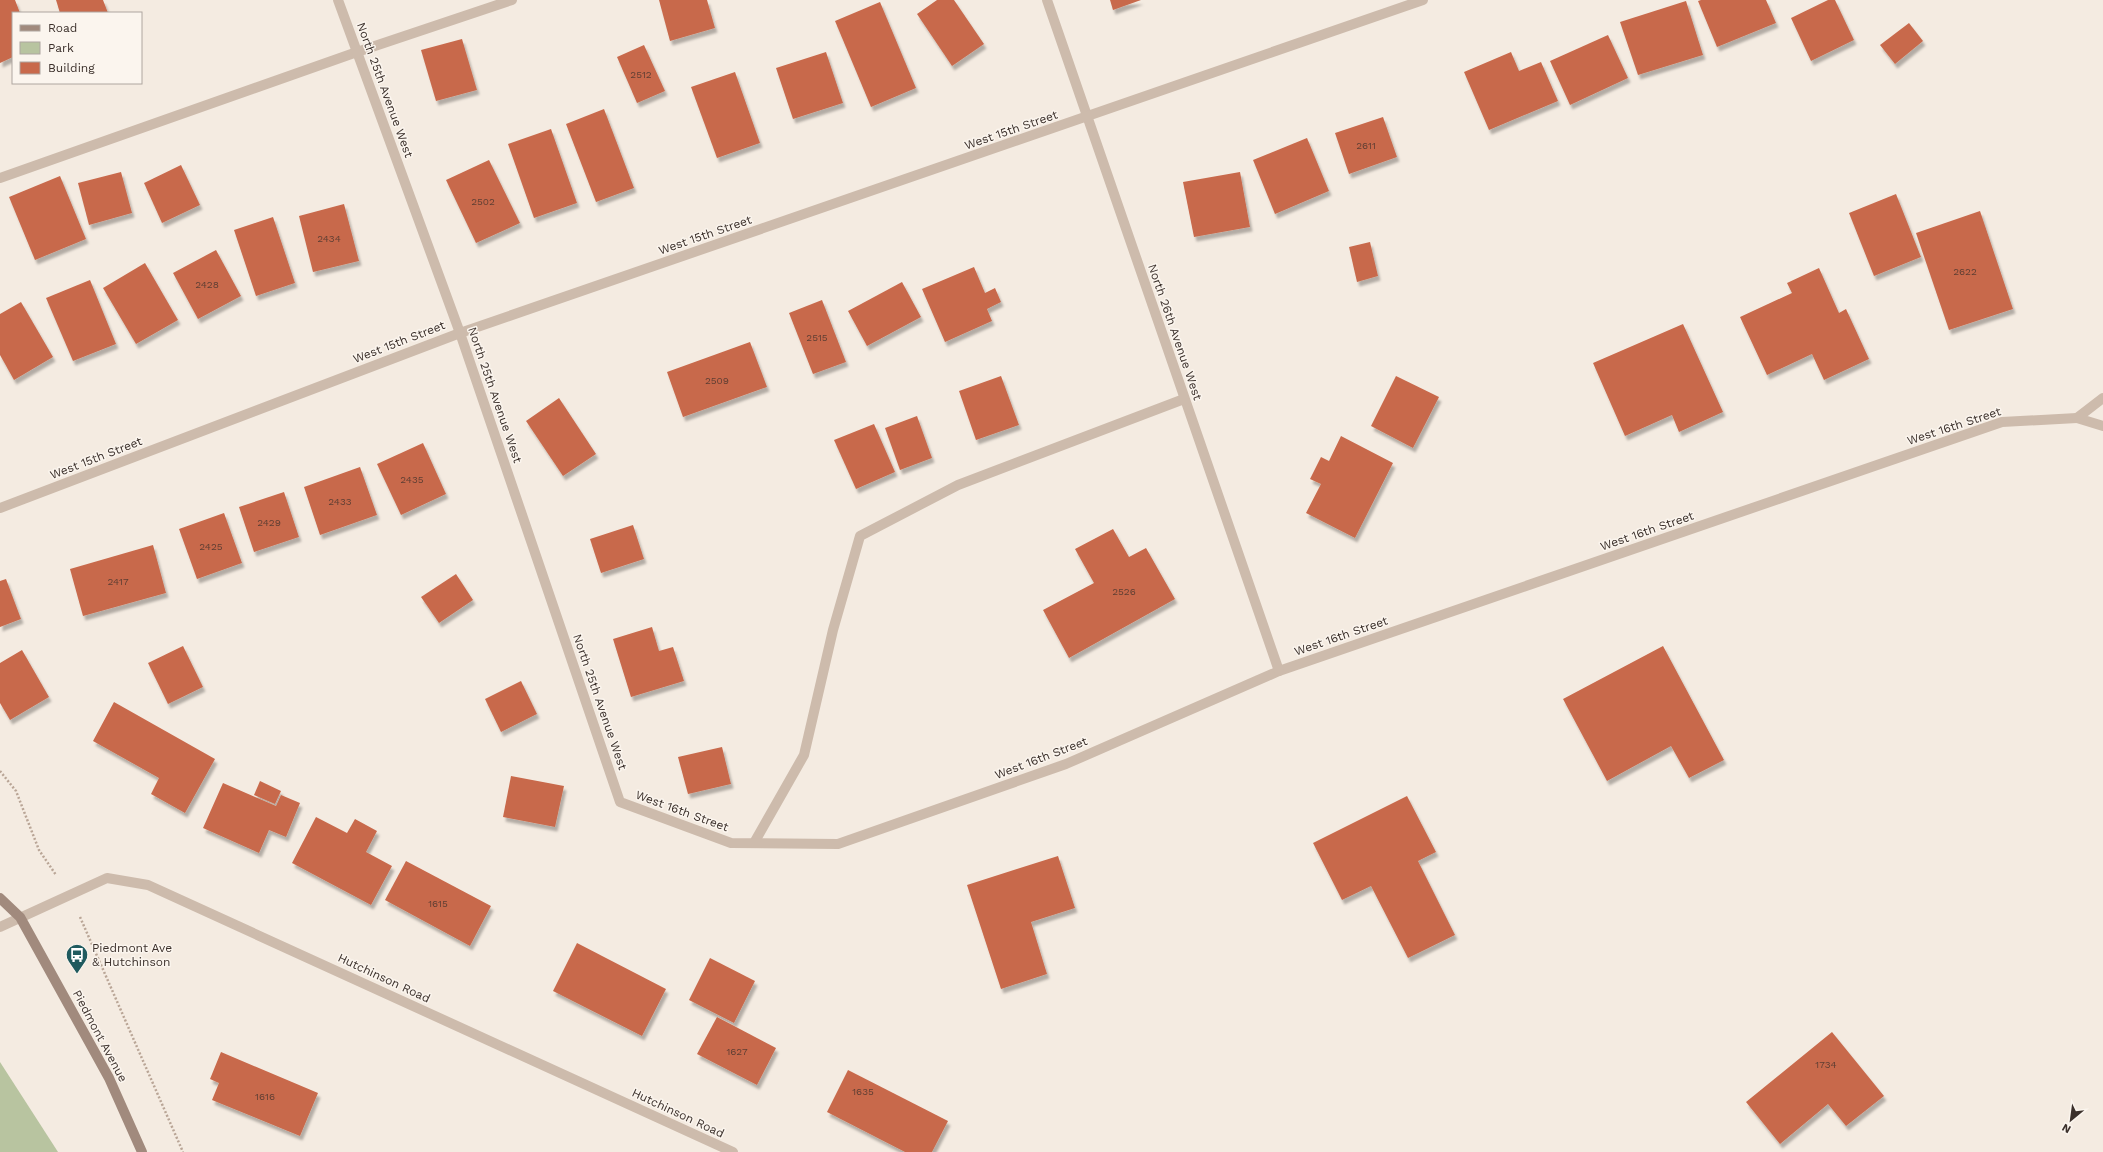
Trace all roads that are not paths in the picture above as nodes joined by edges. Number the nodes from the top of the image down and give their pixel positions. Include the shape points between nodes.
1 (338, 0) edge
2 (512, 0) edge
3 (1047, 0) edge
4 (1422, 0) edge
5 (356, 52) junction
6 (1087, 117) junction
7 (0, 178) edge
8 (460, 333) junction
9 (2103, 398) edge
10 (1184, 399) junction
11 (2076, 418) junction
12 (2103, 426) edge
13 (0, 508) edge
14 (1279, 671) junction
15 (620, 802) joint
16 (754, 843) junction
17 (0, 898) edge
18 (20, 917) junction
19 (0, 927) edge
20 (142, 1152) edge
21 (733, 1152) edge

1 - 5 street, North 25th Avenue West
2 - 5 street
3 - 6 street, North 26th Avenue West
4 - 6 street, West 15th Street
5 - 7 street
5 - 8 street, North 25th Avenue West
6 - 8 street, West 15th Street
6 - 10 street, North 26th Avenue West
8 - 13 street, West 15th Street
8 - 15 street, North 25th Avenue West
9 - 11 street
10 - 14 street, North 26th Avenue West
10 - 16 street via 958,485 860,536 833,630 804,755
11 - 12 street, West 16th Street
11 - 14 street, West 16th Street via 2002,422
14 - 16 street, West 16th Street via 1066,764 838,844
15 - 16 street, West 16th Street via 731,843
17 - 18 main road, Piedmont Avenue
18 - 19 street, Hutchinson Road
18 - 20 main road, Piedmont Avenue via 109,1078
18 - 21 street, Hutchinson Road via 107,878 148,884

